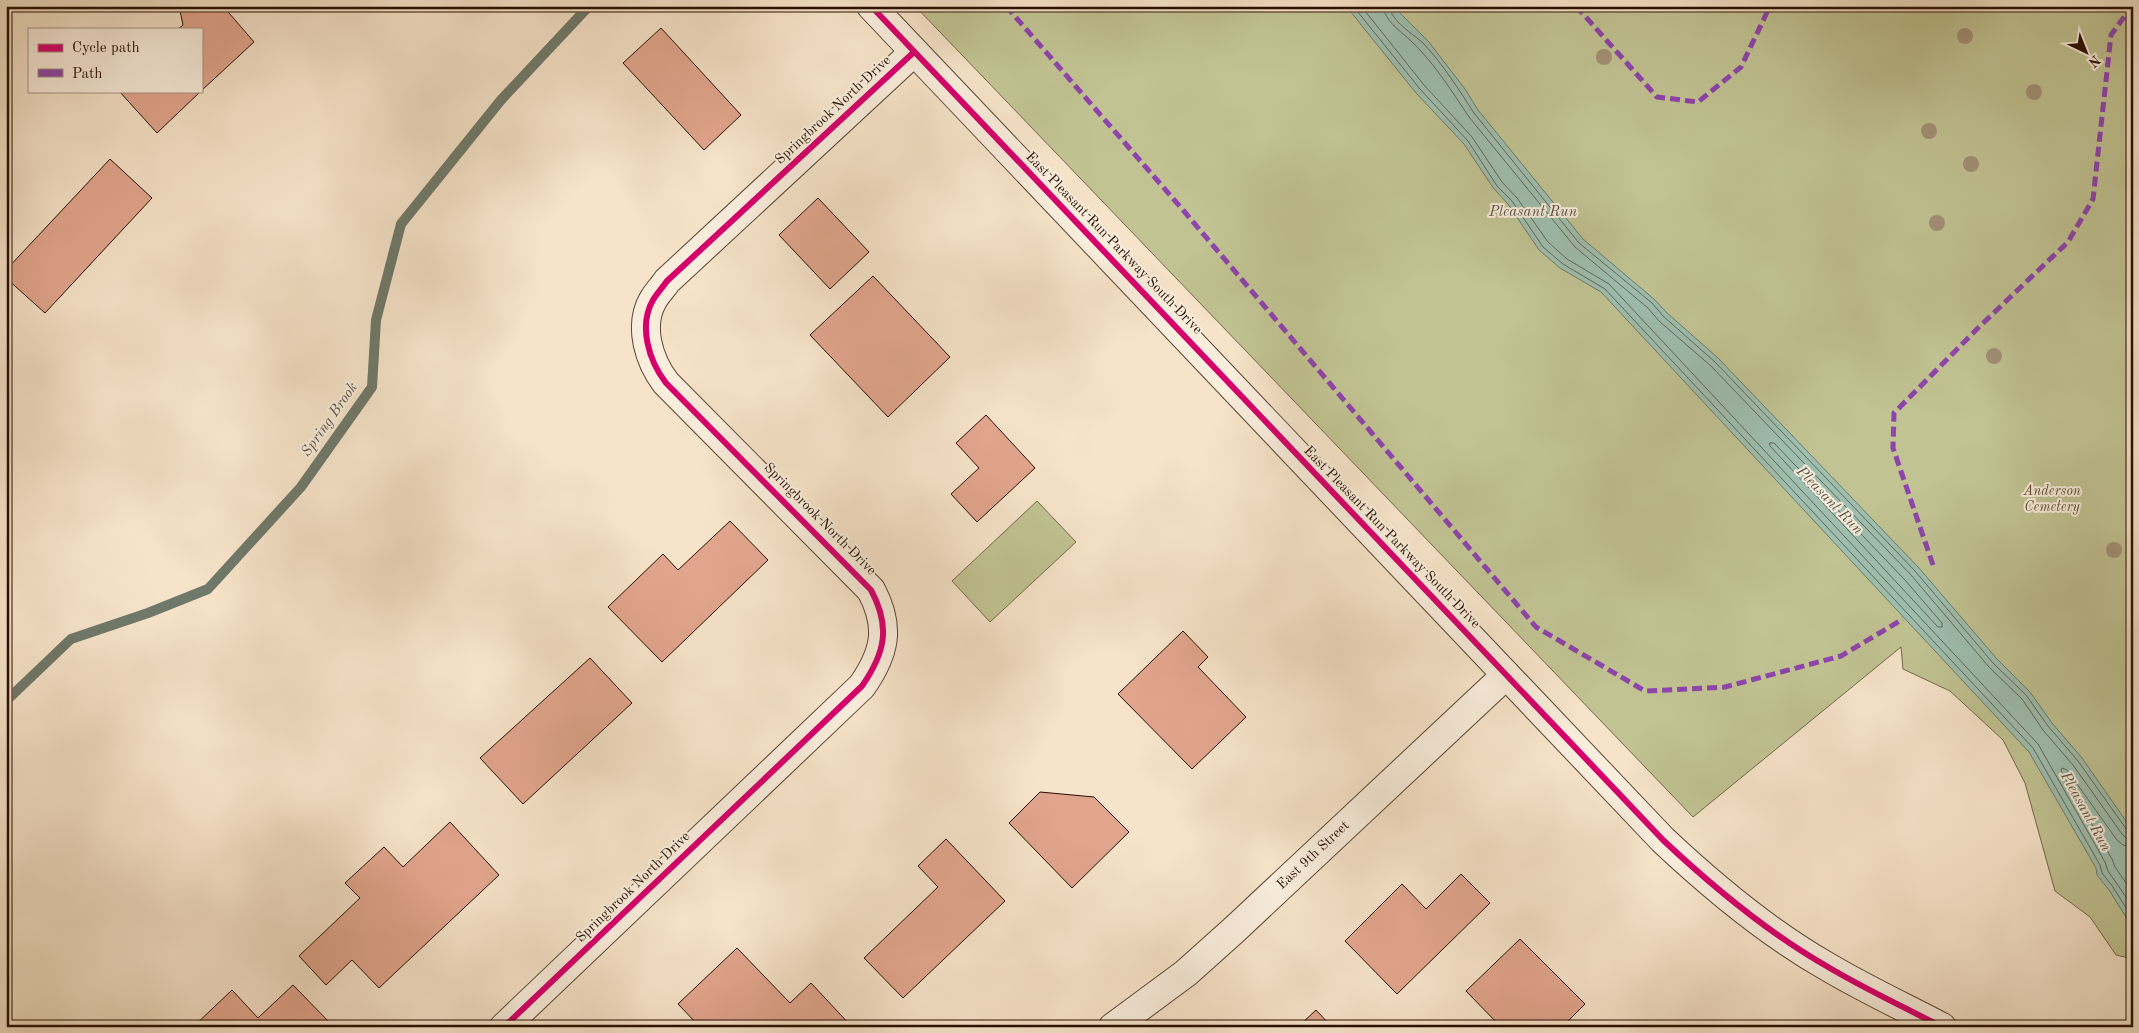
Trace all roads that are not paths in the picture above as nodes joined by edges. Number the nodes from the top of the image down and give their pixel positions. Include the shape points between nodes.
1 (871, 6) edge
2 (914, 52) junction
3 (1506, 675) junction
4 (504, 1027) edge
5 (1113, 1027) edge
6 (1942, 1027) edge

1 - 2 street, East Pleasant Run Parkway South Drive
2 - 3 street, East Pleasant Run Parkway South Drive
2 - 4 street, Springbrook North Drive via 667,281 652,301 646,337 652,362 666,383 871,590 882,614 881,652 862,686
3 - 5 street, East 9th Street via 1228,936 1186,973
3 - 6 street, East Pleasant Run Parkway South Drive via 1663,840 1723,893 1828,967

